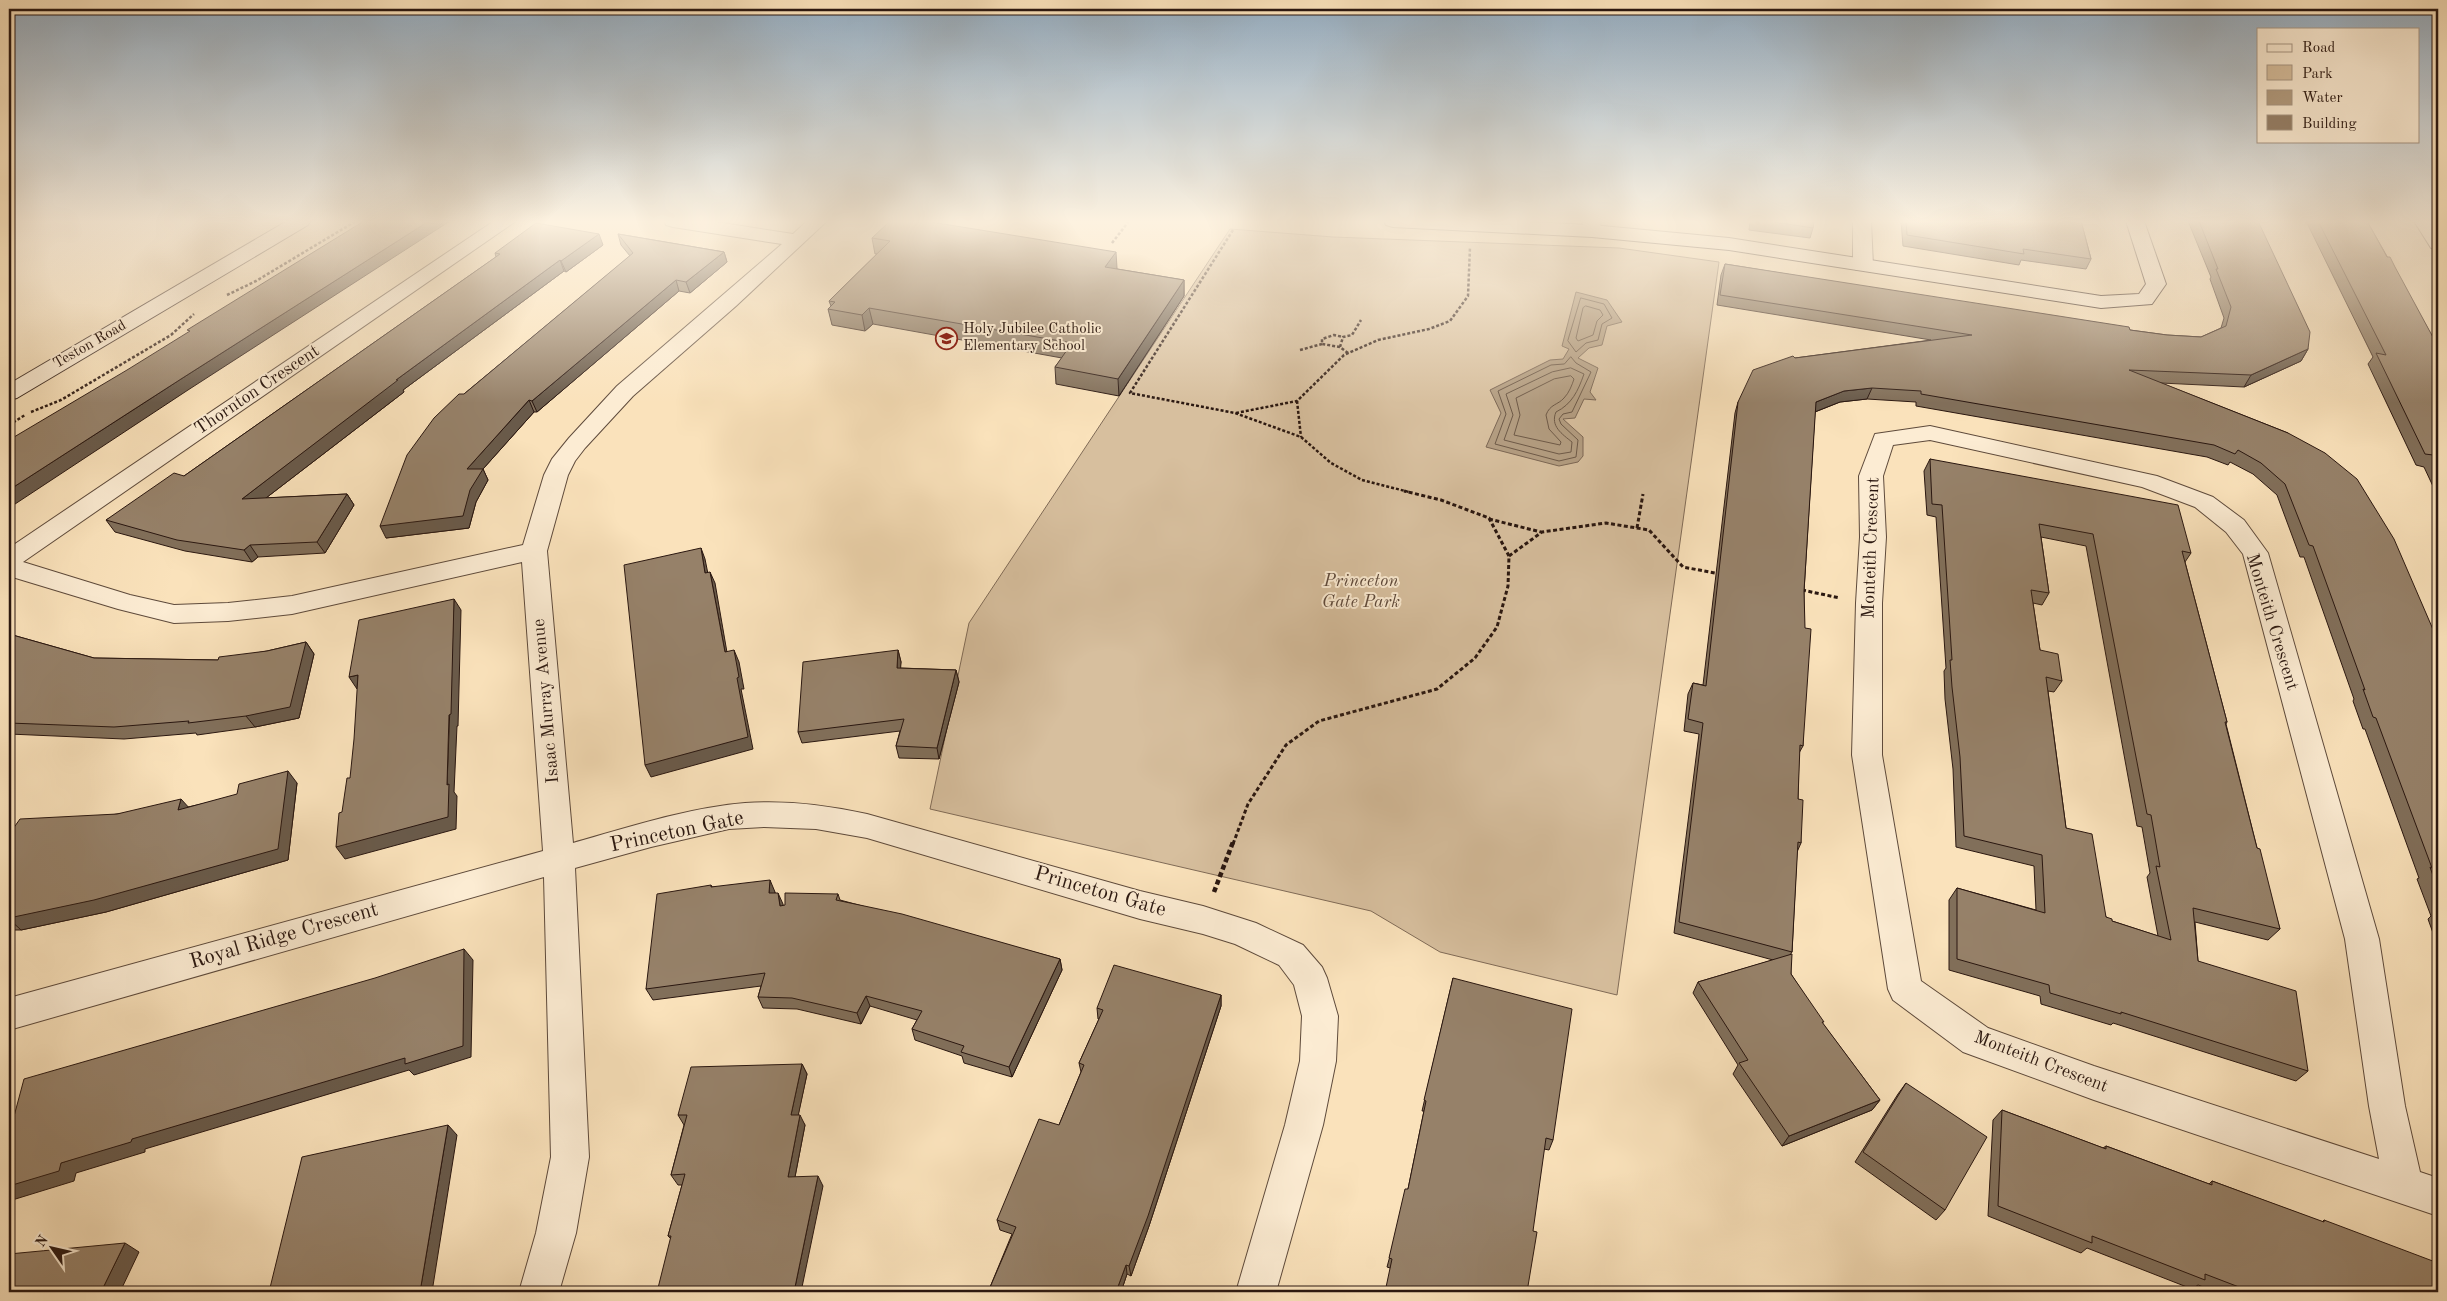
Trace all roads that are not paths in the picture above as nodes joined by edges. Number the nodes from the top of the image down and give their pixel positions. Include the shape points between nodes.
1 (198, 282) edge
2 (418, 282) edge
3 (751, 282) edge
4 (1967, 282) edge
5 (2155, 282) edge
6 (9, 393) edge
7 (534, 551) junction
8 (9, 560) edge
9 (9, 567) edge
10 (559, 859) junction
11 (9, 1014) edge
12 (2421, 1191) edge
13 (539, 1292) edge
14 (1256, 1292) edge

1 - 6 street, Teston Road
2 - 8 street, Thornton Crescent
3 - 7 street, Isaac Murray Avenue via 625,391 577,442 556,475
4 - 5 street via 2101,302 2144,300
7 - 9 street via 292,605 183,614 127,603
7 - 10 street, Isaac Murray Avenue
10 - 11 street, Royal Ridge Crescent
10 - 13 street, Isaac Murray Avenue via 570,1157 556,1233
10 - 14 street, Princeton Gate via 731,817 824,817 965,852 1140,905 1203,920 1244,933 1291,955 1310,978 1320,1016 1318,1061 1304,1125
12 - 12 street, Monteith Crescent via 2387,1106 2362,939 2255,552 2235,526 2204,502 2149,481 1930,433 1883,439 1871,476 1873,538 1867,756 1905,989 1976,1040 2094,1083

